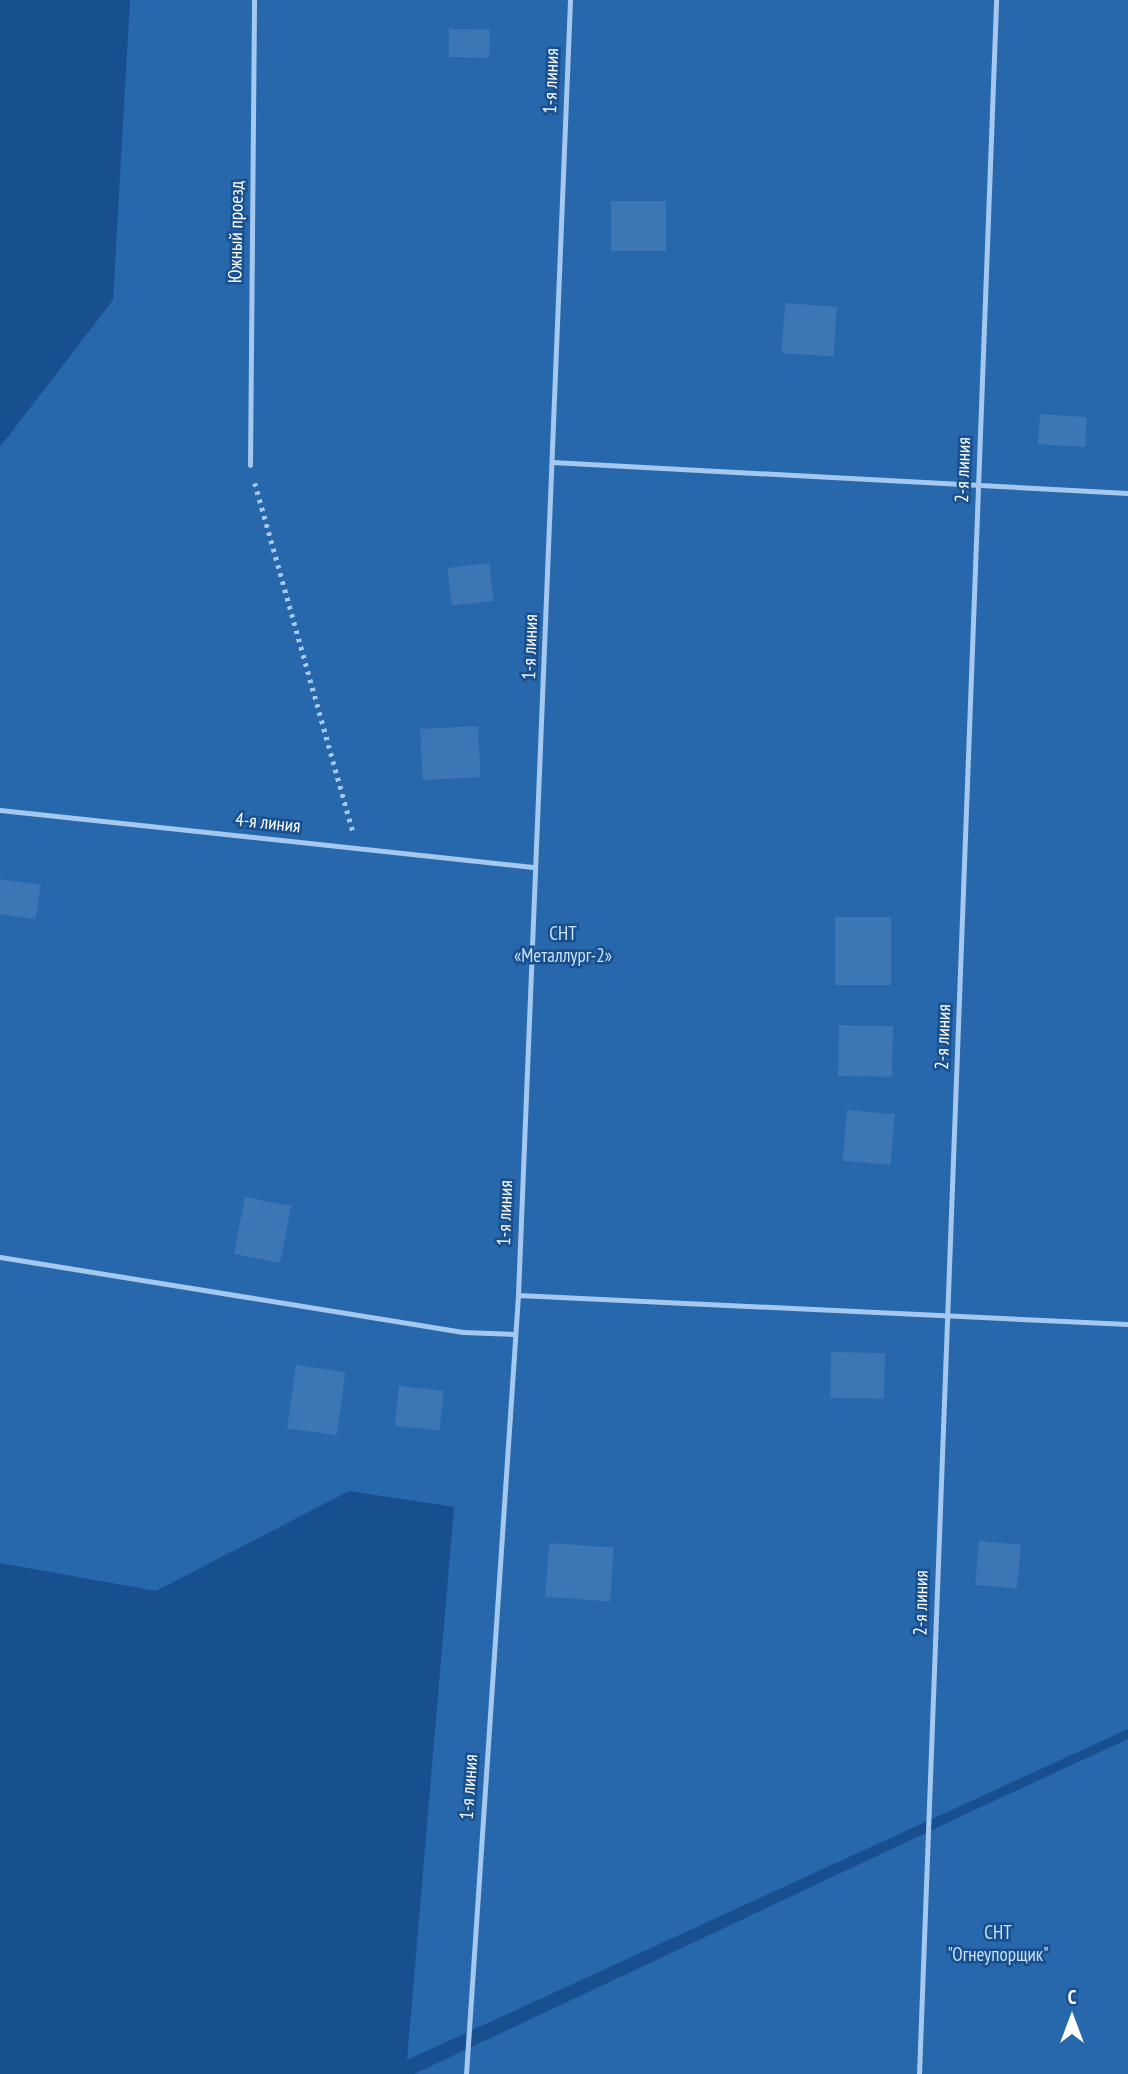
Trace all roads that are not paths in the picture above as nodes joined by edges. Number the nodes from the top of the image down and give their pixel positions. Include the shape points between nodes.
1 (254, 0) edge
2 (570, 0) edge
3 (996, 0) edge
4 (552, 462) junction
5 (250, 465) road end
6 (978, 485) junction
7 (1128, 493) edge
8 (0, 810) edge
9 (533, 867) junction
10 (0, 1257) edge
11 (518, 1295) junction
12 (943, 1311) junction
13 (1128, 1324) edge
14 (514, 1334) junction
15 (466, 2074) edge
16 (919, 2074) edge

1 - 5 lane, Южный проезд
2 - 4 lane, 1-я линия
3 - 6 lane, 2-я линия
4 - 6 lane
4 - 9 lane, 1-я линия
6 - 7 lane
6 - 12 lane, 2-я линия via 951,1248
8 - 9 lane, 4-я линия
9 - 11 lane, 1-я линия
10 - 14 lane via 463,1332
11 - 12 lane
11 - 14 lane, 1-я линия
12 - 13 lane
12 - 16 lane, 2-я линия via 932,1831
14 - 15 lane, 1-я линия

